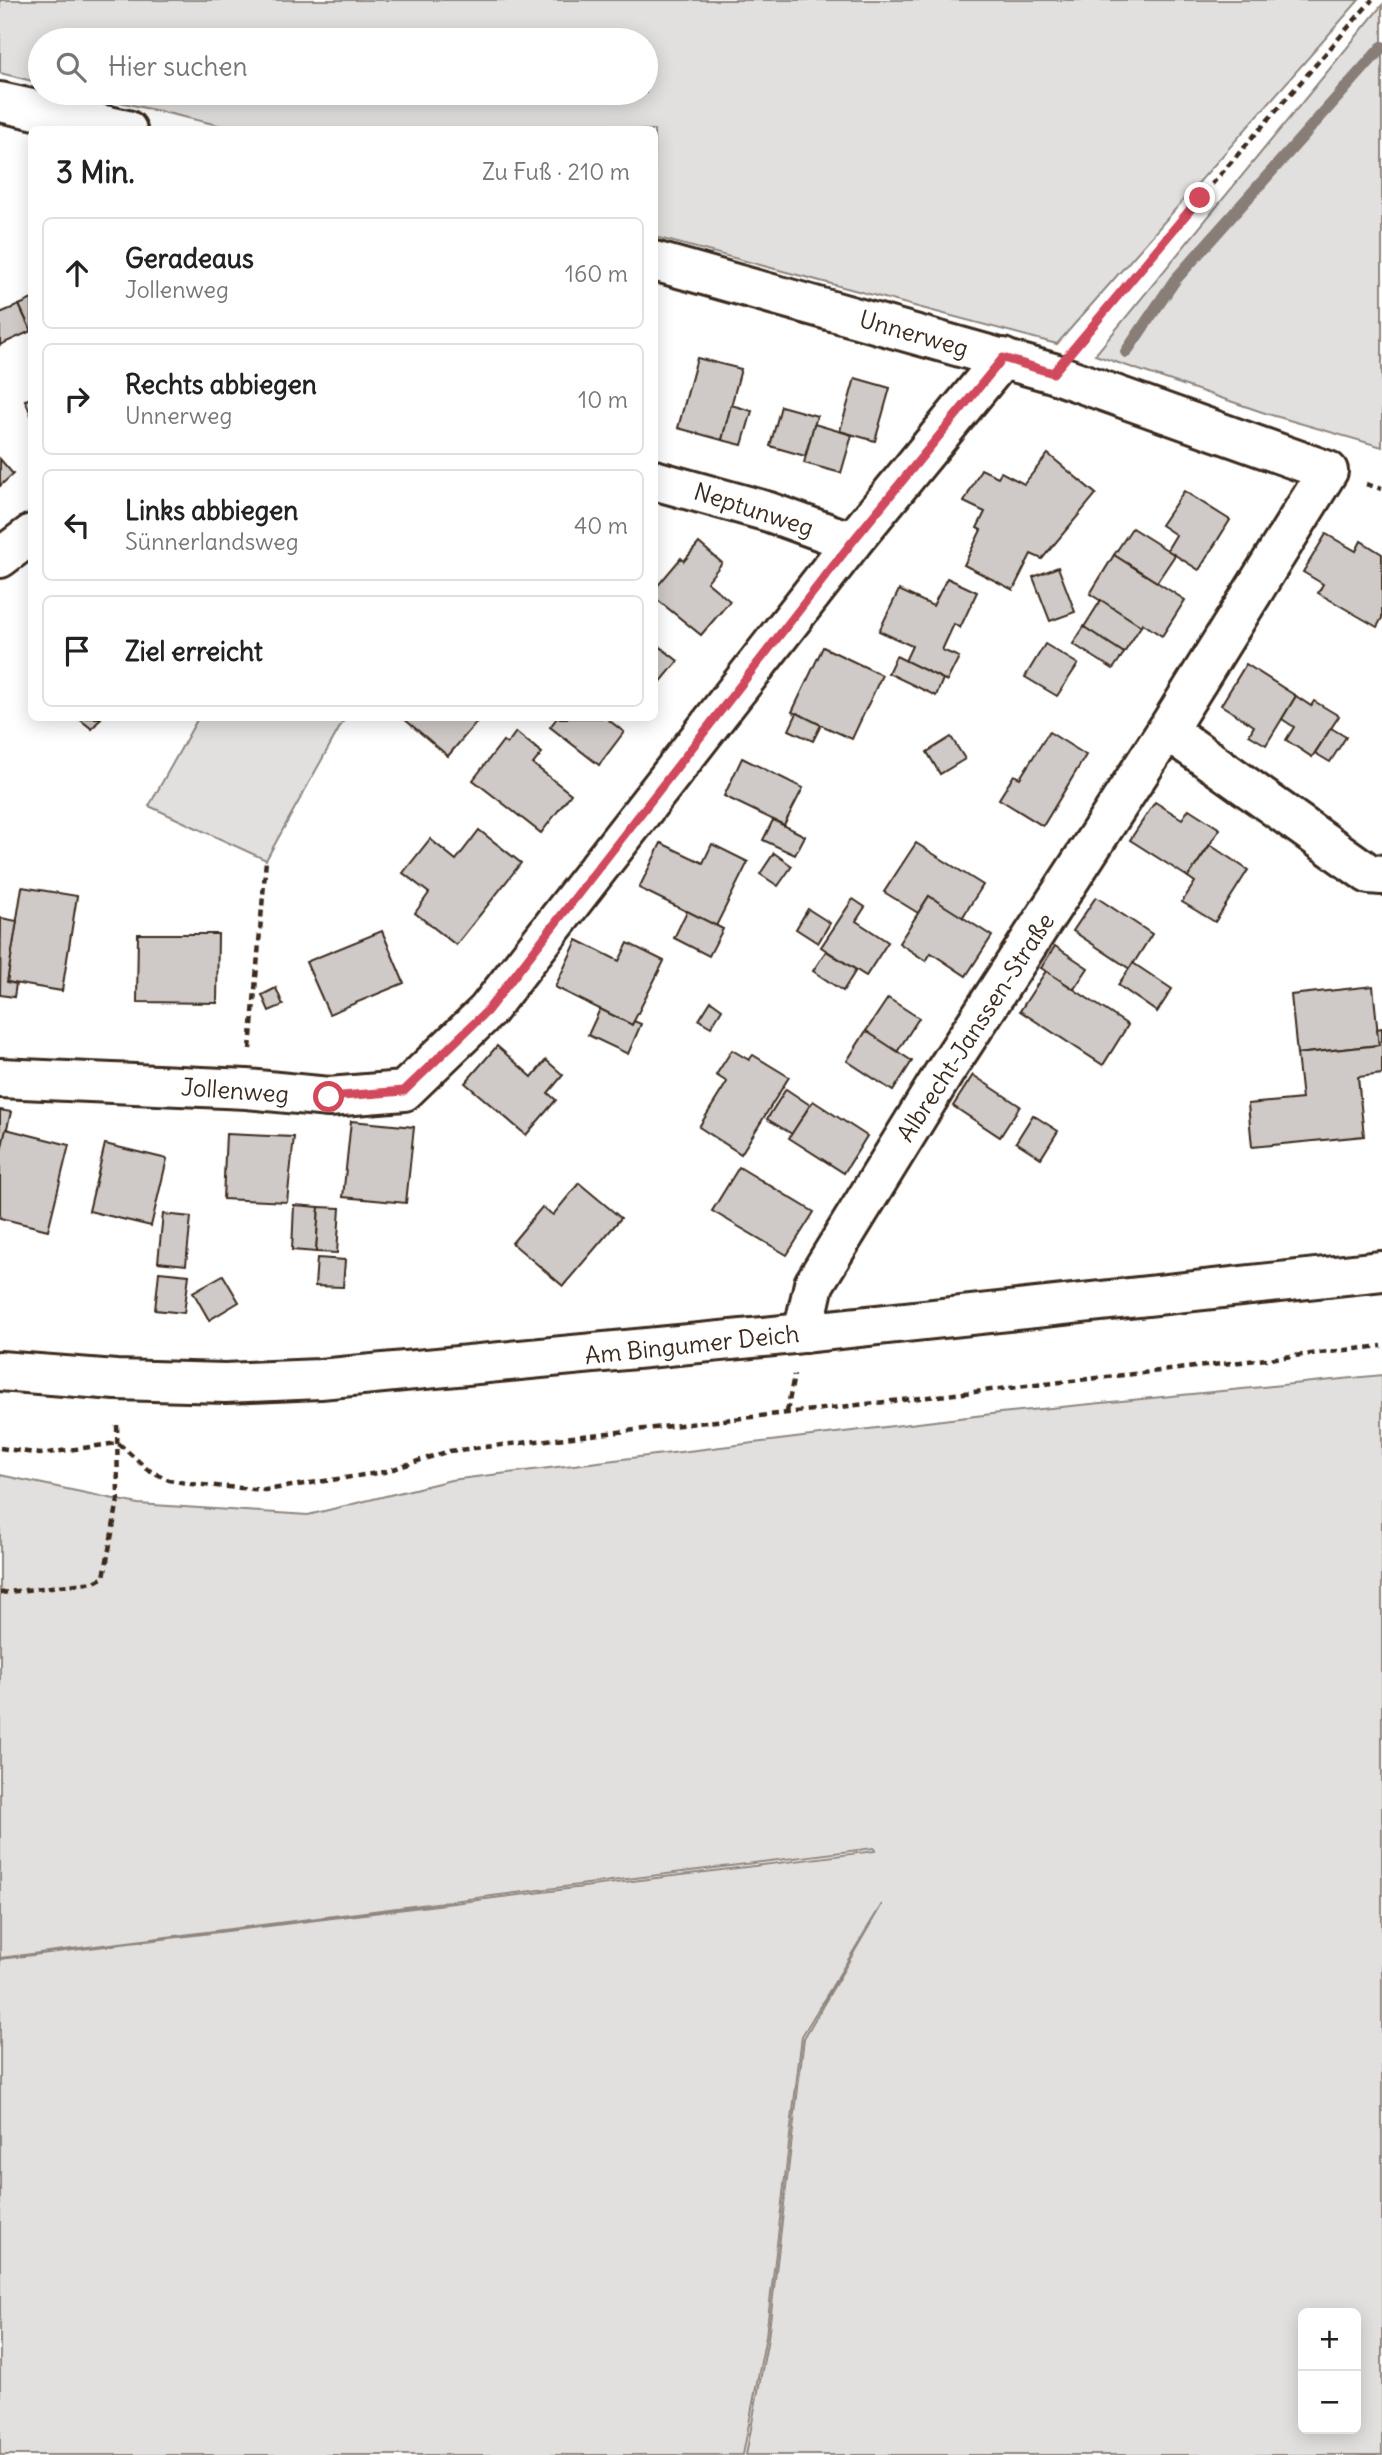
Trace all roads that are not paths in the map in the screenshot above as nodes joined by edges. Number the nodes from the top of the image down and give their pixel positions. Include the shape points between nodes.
1 (0, 102) edge
2 (109, 126) edge
3 (658, 262) edge
4 (1003, 358) junction
5 (1328, 471) joint
6 (658, 481) edge
7 (28, 537) edge
8 (852, 542) junction
9 (0, 558) edge
10 (1167, 730) junction
11 (1382, 875) edge
12 (0, 1078) edge
13 (1382, 1271) edge
14 (803, 1333) junction
15 (0, 1371) edge

1 - 2 street
3 - 4 street, Unnerweg
4 - 5 street, Unnerweg
4 - 8 street, Jollenweg
5 - 10 street, Albrecht-Janssen-Straße
6 - 8 street, Neptunweg via 769,512
7 - 9 street
8 - 12 street, Jollenweg via 487,1011 404,1091 329,1097
10 - 11 street via 1369,874
10 - 14 street, Albrecht-Janssen-Straße via 944,1073 814,1284
13 - 14 street, Am Bingumer Deich
14 - 15 street, Am Bingumer Deich via 225,1383

